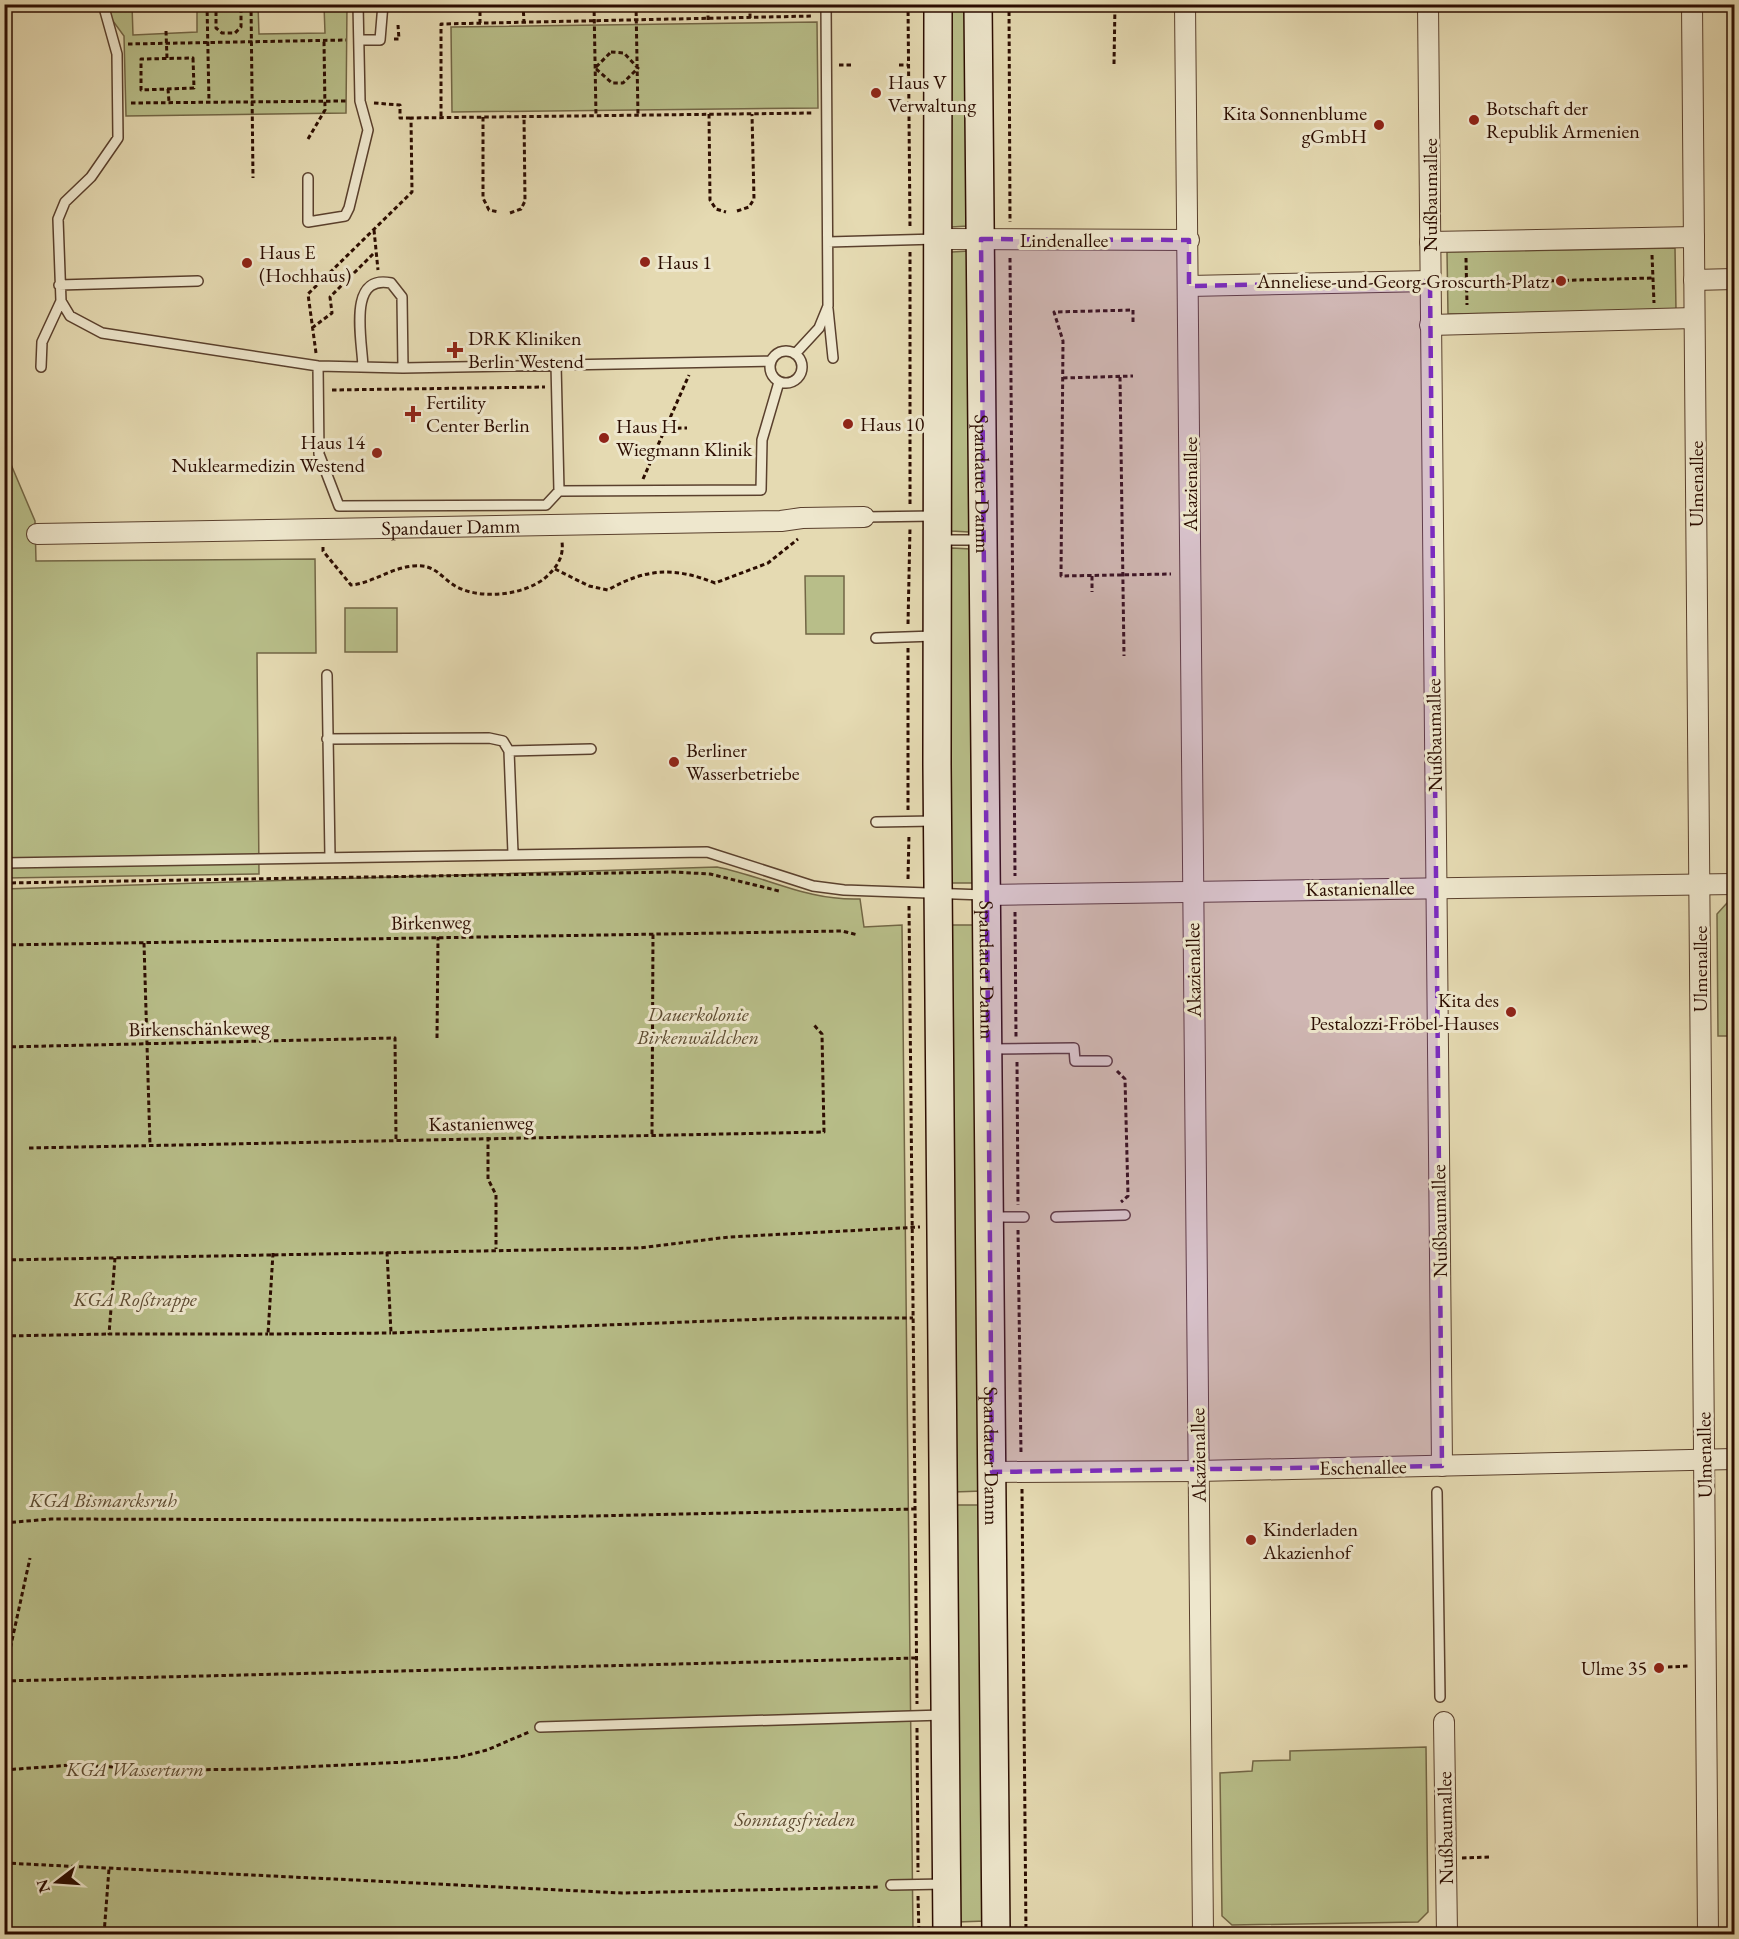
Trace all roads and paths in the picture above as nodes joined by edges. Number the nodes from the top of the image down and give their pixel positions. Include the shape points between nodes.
1 (103, 4) edge
2 (207, 4) edge
3 (216, 4) edge
4 (241, 4) edge
5 (251, 4) edge
6 (358, 4) edge
7 (383, 4) edge
8 (480, 4) edge
9 (523, 4) edge
10 (594, 4) edge
11 (636, 4) edge
12 (708, 4) edge
13 (750, 4) edge
14 (826, 4) edge
15 (908, 4) edge
16 (938, 4) edge
17 (978, 4) edge
18 (1008, 4) edge
19 (1114, 4) edge
20 (1185, 4) edge
21 (1428, 4) edge
22 (1692, 4) edge
23 (826, 15) junction
24 (750, 18) junction
25 (708, 20) junction
26 (636, 21) junction
27 (480, 22) junction
28 (524, 22) junction
29 (594, 22) junction
30 (241, 27) junction
31 (251, 27) junction
32 (208, 28) junction
33 (216, 28) junction
34 (166, 31) dead end
35 (222, 33) junction
36 (235, 33) junction
37 (359, 40) junction
38 (324, 41) junction
39 (208, 42) junction
40 (222, 42) junction
41 (235, 42) junction
42 (251, 42) junction
43 (167, 43) junction
44 (114, 44) junction
45 (167, 58) junction
46 (1114, 64) dead end
47 (900, 65) dead end
48 (908, 65) junction
49 (638, 68) junction
50 (595, 69) junction
51 (168, 89) junction
52 (326, 100) junction
53 (252, 101) junction
54 (360, 101) junction
55 (169, 102) junction
56 (209, 102) junction
57 (118, 103) junction
58 (829, 112) junction
59 (709, 114) junction
60 (752, 114) junction
61 (524, 116) junction
62 (596, 116) junction
63 (638, 116) junction
64 (441, 117) junction
65 (483, 117) junction
66 (411, 118) junction
67 (308, 139) dead end
68 (253, 178) dead end
69 (308, 178) dead end
70 (737, 211) dead end
71 (499, 212) dead end
72 (726, 212) dead end
73 (510, 213) dead end
74 (1010, 226) dead end
75 (374, 230) junction
76 (1694, 237) junction
77 (910, 239) junction
78 (940, 239) junction
79 (981, 239) junction
80 (1189, 240) junction
81 (828, 242) junction
82 (1430, 242) junction
83 (1661, 251) dead end
84 (375, 252) junction
85 (1010, 252) dead end
86 (1466, 255) dead end
87 (1653, 278) junction
88 (1734, 279) edge
89 (379, 280) junction
90 (1694, 280) junction
91 (198, 281) dead end
92 (1430, 281) junction
93 (1467, 283) junction
94 (59, 285) junction
95 (1189, 286) junction
96 (61, 301) junction
97 (828, 306) junction
98 (1654, 308) dead end
99 (1467, 311) dead end
100 (1694, 318) junction
101 (1133, 322) dead end
102 (1430, 325) junction
103 (312, 328) junction
104 (795, 354) junction
105 (833, 358) dead end
106 (771, 361) junction
107 (694, 362) junction
108 (556, 364) junction
109 (318, 366) junction
110 (41, 367) dead end
111 (363, 368) junction
112 (403, 368) junction
113 (1120, 376) junction
114 (1133, 376) dead end
115 (1063, 378) junction
116 (779, 382) junction
117 (556, 387) junction
118 (319, 390) junction
119 (687, 428) dead end
120 (633, 429) dead end
121 (665, 429) junction
122 (559, 491) junction
123 (638, 491) junction
124 (864, 516) joint
125 (910, 516) junction
126 (825, 517) junction
127 (560, 526) junction
128 (939, 528) junction
129 (324, 530) junction
130 (37, 534) dead end
131 (983, 540) junction
132 (555, 569) junction
133 (1176, 574) dead end
134 (1092, 575) junction
135 (1123, 575) junction
136 (1092, 592) dead end
137 (938, 636) junction
138 (908, 637) junction
139 (876, 638) dead end
140 (1124, 656) dead end
141 (327, 675) dead end
142 (327, 739) junction
143 (591, 749) dead end
144 (509, 751) junction
145 (938, 821) junction
146 (876, 822) dead end
147 (909, 822) junction
148 (513, 853) junction
149 (330, 857) junction
150 (4, 862) edge
151 (1016, 880) dead end
152 (4, 883) edge
153 (1699, 884) junction
154 (1734, 884) edge
155 (1435, 887) junction
156 (1193, 891) junction
157 (908, 892) junction
158 (790, 894) dead end
159 (939, 895) junction
160 (986, 895) junction
161 (1016, 907) dead end
162 (653, 933) junction
163 (858, 934) dead end
164 (438, 937) junction
165 (144, 942) junction
166 (4, 945) edge
167 (814, 1025) dead end
168 (437, 1038) dead end
169 (148, 1045) junction
170 (4, 1047) edge
171 (988, 1049) junction
172 (1017, 1049) junction
173 (1107, 1061) joint
174 (652, 1134) junction
175 (488, 1137) junction
176 (396, 1139) junction
177 (150, 1145) junction
178 (28, 1148) dead end
179 (1115, 1206) dead end
180 (1125, 1215) dead end
181 (990, 1217) junction
182 (1021, 1217) junction
183 (1056, 1217) dead end
184 (941, 1226) junction
185 (912, 1228) junction
186 (496, 1249) junction
187 (387, 1252) junction
188 (273, 1253) junction
189 (115, 1258) junction
190 (4, 1260) edge
191 (913, 1318) junction
192 (391, 1333) junction
193 (109, 1334) junction
194 (268, 1334) junction
195 (4, 1335) edge
196 (1021, 1459) dead end
197 (1734, 1459) edge
198 (1704, 1460) junction
199 (1442, 1466) junction
200 (1198, 1471) junction
201 (992, 1472) junction
202 (1022, 1486) dead end
203 (1437, 1492) dead end
204 (915, 1509) junction
205 (944, 1509) junction
206 (4, 1523) edge
207 (30, 1558) dead end
208 (916, 1658) junction
209 (945, 1658) junction
210 (1668, 1666) dead end
211 (1691, 1666) dead end
212 (4, 1679) edge
213 (1440, 1697) dead end
214 (945, 1715) junction
215 (917, 1716) junction
216 (1444, 1722) dead end
217 (540, 1727) joint
218 (4, 1771) edge
219 (1492, 1857) dead end
220 (1461, 1858) dead end
221 (10, 1862) junction
222 (4, 1863) edge
223 (109, 1869) junction
224 (918, 1884) junction
225 (947, 1884) junction
226 (891, 1885) joint
227 (1024, 1934) edge
228 (104, 1935) edge
229 (919, 1935) edge
230 (947, 1935) edge
231 (996, 1935) edge
232 (1203, 1935) edge
233 (1447, 1935) edge
234 (1708, 1935) edge

1 - 44 lane
2 - 32 path
3 - 33 path
4 - 30 path
5 - 31 path
6 - 37 lane
7 - 37 lane via 380,40
8 - 27 path
9 - 28 path
10 - 29 path
11 - 26 path
12 - 25 path
13 - 24 path
14 - 23 lane
15 - 48 path
16 - 78 main road
17 - 79 main road, Spandauer Damm
18 - 74 path
19 - 46 path
20 - 80 street, Akazienallee
21 - 82 street, Nußbaumallee
22 - 76 street, Ulmenallee
23 - 24 path
23 - 58 lane
24 - 25 path
25 - 26 path
26 - 29 path
26 - 49 path
27 - 28 path
27 - 64 path via 441,24
28 - 29 path
29 - 50 path
30 - 31 path
30 - 36 path
31 - 42 path
32 - 33 path
32 - 39 path
33 - 35 path
34 - 43 path
35 - 36 path
35 - 40 path
36 - 41 path
37 - 38 path
37 - 54 lane
38 - 42 path
38 - 52 path
39 - 40 path
39 - 43 path
39 - 56 path
40 - 41 path
41 - 42 path
42 - 53 path
43 - 44 path
43 - 45 path
44 - 57 lane
45 - 51 path via 193,58 194,88
45 - 51 path via 141,59 141,90
47 - 48 path
48 - 77 path
49 - 50 path via 623,83 612,83
49 - 50 path via 624,53 611,52
49 - 63 path
50 - 62 path
51 - 55 path
52 - 53 path
52 - 54 path
52 - 67 path via 326,110
53 - 56 path
53 - 68 path
54 - 66 path via 400,105 400,118
54 - 69 lane via 368,130 345,216 308,222
55 - 56 path
55 - 57 path
57 - 94 lane via 118,138 91,177 66,202 58,219
58 - 60 path
58 - 81 lane
59 - 60 path
59 - 63 path
59 - 72 path via 710,201 716,209
60 - 70 path via 754,199 749,207
61 - 62 path
61 - 65 path
61 - 73 path via 525,201
62 - 63 path
64 - 65 path
64 - 66 path
65 - 71 path via 483,198 489,210
66 - 75 path via 412,192
75 - 84 path
75 - 103 path via 308,294
76 - 82 street
76 - 90 street, Ulmenallee
77 - 78 lane
77 - 81 lane
77 - 125 path
78 - 79 street, Lindenallee
78 - 128 main road
79 - 80 street, Lindenallee
79 - 131 main road, Spandauer Damm
80 - 95 street, Akazienallee
81 - 97 lane
82 - 92 street, Nußbaumallee
83 - 87 path via 1652,252
84 - 89 path
84 - 103 path via 330,297 332,314
85 - 151 path
86 - 93 path
87 - 93 path
87 - 98 path
88 - 90 street
89 - 111 lane via 368,286 361,300
89 - 112 lane via 391,283 402,297
90 - 100 street, Ulmenallee
91 - 94 lane
92 - 95 street
92 - 102 street, Nußbaumallee
93 - 99 path
94 - 96 lane
95 - 156 street, Akazienallee
96 - 109 lane via 70,316 102,333
96 - 110 lane via 42,342
97 - 104 lane via 819,328
97 - 105 lane
100 - 102 street
100 - 153 street, Ulmenallee
101 - 115 path via 1133,310 1054,312 1063,341
102 - 155 street, Nußbaumallee
103 - 109 path
104 - 106 lane via 784,351
104 - 116 lane via 801,364 800,375 791,382
106 - 107 lane
106 - 116 lane via 772,375
107 - 108 lane
107 - 121 path
108 - 112 lane
108 - 117 lane
109 - 111 lane
109 - 118 lane
111 - 112 lane
113 - 114 path
113 - 115 path
113 - 135 path
115 - 134 path via 1061,576
116 - 123 lane via 762,440 761,490
117 - 118 path
117 - 122 lane
118 - 122 lane via 319,454 339,506 546,505
119 - 121 path
120 - 121 path
121 - 123 path
122 - 123 lane
124 - 125 lane
124 - 126 street, Spandauer Damm
125 - 128 lane
125 - 138 path
126 - 127 street, Spandauer Damm
126 - 132 path via 768,563 715,583 692,574 658,572 630,577 608,590 589,586
127 - 129 street, Spandauer Damm
127 - 132 path via 563,551
128 - 131 lane
128 - 137 main road
129 - 130 street, Spandauer Damm
129 - 132 path via 323,551 351,585 413,566 435,568 457,587 482,594 509,592 533,587
131 - 160 main road, Spandauer Damm
133 - 135 path
134 - 135 path
134 - 136 path
135 - 140 path
137 - 138 lane
137 - 145 main road
138 - 139 lane
138 - 147 path
141 - 142 lane
142 - 144 lane via 489,738 503,741
142 - 149 lane
143 - 144 lane
144 - 148 lane
145 - 147 lane
145 - 159 main road
146 - 147 lane
147 - 157 path
148 - 149 lane
148 - 157 lane via 706,852 813,886 844,891
149 - 150 lane
152 - 158 path via 673,872 710,874
153 - 154 street, Kastanienallee
153 - 155 street, Kastanienallee
153 - 198 street, Ulmenallee
155 - 156 street, Kastanienallee
155 - 199 street, Nußbaumallee
156 - 160 street, Kastanienallee
156 - 200 street, Akazienallee
157 - 159 lane
157 - 185 path
159 - 160 lane
159 - 184 main road
160 - 171 main road, Spandauer Damm
161 - 172 path
162 - 163 path, Birkenweg
162 - 164 path, Birkenweg
162 - 174 path
164 - 165 path, Birkenweg
164 - 168 path
165 - 166 path, Birkenweg
165 - 169 path
167 - 174 path, Kastanienweg via 822,1034 824,1132
169 - 170 path, Birkenschänkeweg
169 - 176 path, Birkenschänkeweg via 395,1038
169 - 177 path
171 - 172 lane
171 - 181 main road, Spandauer Damm
172 - 173 lane via 1074,1048 1074,1061
172 - 182 path
173 - 179 path via 1125,1079 1128,1196
174 - 175 path, Kastanienweg
175 - 176 path, Kastanienweg
175 - 186 path via 488,1179 496,1195
176 - 177 path, Kastanienweg
177 - 178 path, Kastanienweg
180 - 183 lane
181 - 182 lane
181 - 201 main road, Spandauer Damm
182 - 196 path
184 - 185 path
184 - 205 main road
185 - 186 path via 729,1237 639,1248
185 - 191 path
186 - 187 path
187 - 188 path
187 - 192 path
188 - 189 path
188 - 194 path
189 - 190 path
189 - 193 path
191 - 192 path via 794,1317
191 - 204 path
192 - 194 path
193 - 194 path
193 - 195 path
197 - 198 street, Eschenallee
198 - 199 street, Eschenallee
198 - 234 street, Ulmenallee
199 - 200 street, Eschenallee
200 - 201 street, Eschenallee
200 - 232 street, Akazienallee
201 - 231 main road, Spandauer Damm
202 - 227 path
203 - 213 lane
204 - 205 path
204 - 206 path via 418,1520 51,1519
204 - 208 path
205 - 209 main road
207 - 212 path
208 - 209 path
208 - 212 path
208 - 215 path
209 - 214 main road
210 - 211 path
214 - 215 lane
214 - 225 main road
215 - 217 lane
215 - 224 path
216 - 233 street, Nußbaumallee
217 - 218 path via 487,1750 406,1762 176,1770 72,1765
218 - 221 path
219 - 220 path
221 - 222 path
221 - 223 path
223 - 226 path via 622,1893
223 - 228 path
224 - 225 lane
224 - 226 lane
224 - 229 path
225 - 230 main road

